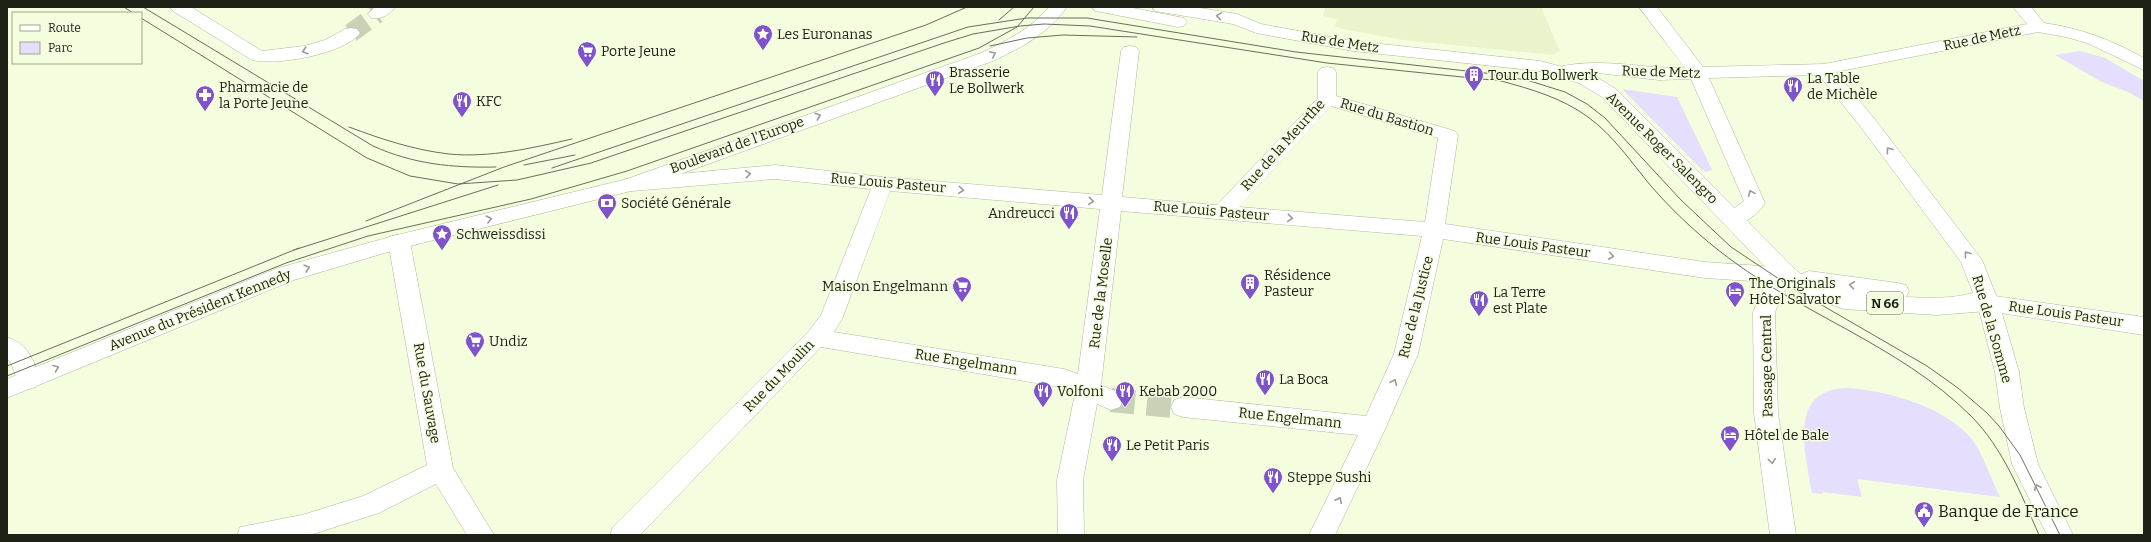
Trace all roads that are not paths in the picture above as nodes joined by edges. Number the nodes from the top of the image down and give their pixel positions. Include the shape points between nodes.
1 (180, 7) edge
2 (1058, 7) edge
3 (1101, 7) edge
4 (1161, 7) edge
5 (1648, 7) edge
6 (2022, 7) edge
7 (2038, 27) junction
8 (1256, 28) junction
9 (347, 36) tunnel mouth
10 (1130, 51) dead end
11 (2144, 65) edge
12 (1824, 70) junction
13 (1565, 71) junction
14 (1327, 72) dead end
15 (1698, 73) junction
16 (1327, 99) junction
17 (1448, 135) joint
18 (632, 184) junction
19 (883, 184) junction
20 (1112, 203) junction
21 (1222, 212) junction
22 (1732, 220) junction
23 (1434, 230) junction
24 (398, 242) junction
25 (1788, 276) junction
26 (1988, 303) junction
27 (2144, 326) edge
28 (816, 338) junction
29 (7, 346) edge
30 (28, 380) junction
31 (7, 389) edge
32 (1089, 389) junction
33 (1111, 400) tunnel mouth
34 (1183, 407) tunnel mouth
35 (1374, 427) junction
36 (441, 470) junction
37 (304, 530) edge
38 (250, 535) edge
39 (481, 535) edge
40 (623, 535) edge
41 (1072, 535) edge
42 (1322, 535) edge
43 (1783, 535) edge
44 (2060, 535) edge

9 -> 1 street via 292,55 272,58 258,56
18 -> 2 street, Boulevard de l'Europe via 987,57 1027,38 1044,24
3 - 8 street, Rue de Metz via 1229,31
8 -> 4 street, Rue de Metz via 1237,19
5 - 15 street
6 - 7 street
7 - 11 street, Rue de Metz via 2066,30 2108,44
7 - 12 street, Rue de Metz
8 - 13 street, Rue de Metz via 1353,46 1540,66
10 - 20 street, Rue de la Moselle
12 - 15 street, Rue de Metz
26 -> 12 street, Rue de la Somme via 1971,260 1870,126
13 - 15 street, Rue de Metz via 1598,68 1659,74
13 - 22 street, Avenue Roger Salengro via 1586,79 1609,93
14 - 16 street, Rue de la Meurthe
22 -> 15 street via 1756,203
16 - 17 street, Rue du Bastion
16 - 21 street, Rue de la Meurthe
17 - 23 street, Rue de la Justice
18 -> 19 street, Rue Louis Pasteur via 775,172
24 -> 18 street, Boulevard de l'Europe
19 -> 20 street, Rue Louis Pasteur
19 - 28 street, Rue du Moulin via 831,319
20 - 21 street, Rue Louis Pasteur
20 - 32 street, Rue de la Moselle
21 -> 23 street, Rue Louis Pasteur
22 - 25 street, Avenue Roger Salengro
23 -> 25 street, Rue Louis Pasteur via 1705,270
35 -> 23 street, Rue de la Justice via 1406,354
30 -> 24 street, Avenue du Président Kennedy via 286,274
24 - 36 street, Rue du Sauvage
25 - 26 street, Rue Louis Pasteur / N 66 via 1810,289 1844,301 1937,307
25 -> 43 street, Passage Central via 1774,289 1764,312 1766,414
26 - 27 street, Rue Louis Pasteur / N 66
44 -> 26 street, Rue de la Somme via 2025,464 2012,408 2007,372
28 - 32 street, Rue Engelmann via 1064,378
28 - 40 street, Rue du Moulin
29 - 30 street via 22,359
30 - 31 street, Avenue du Président Kennedy
32 - 33 street, Rue Engelmann
32 - 41 street, Rue de la Moselle via 1070,480
34 - 35 street, Rue Engelmann
42 -> 35 street, Rue de la Justice
36 - 37 street via 370,504
36 - 39 street, Rue du Sauvage
37 - 38 street

